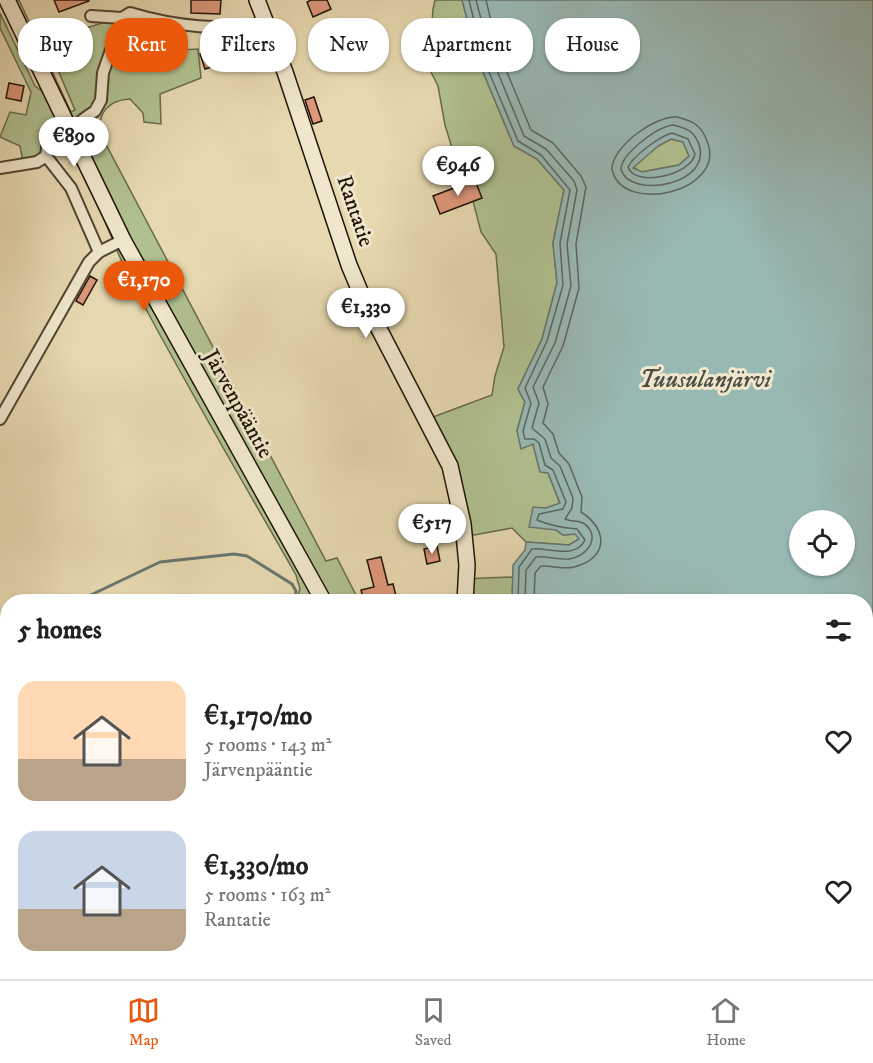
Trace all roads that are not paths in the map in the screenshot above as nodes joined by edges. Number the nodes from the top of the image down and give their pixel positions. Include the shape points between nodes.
1 (7, 0) edge
2 (257, 0) edge
3 (91, 16) dead end
4 (122, 18) joint
5 (150, 18) edge
6 (265, 18) edge
7 (105, 67) edge
8 (284, 72) edge
9 (82, 120) dead end
10 (59, 131) dead end
11 (46, 156) junction
12 (0, 168) edge
13 (123, 240) junction
14 (99, 252) junction
15 (0, 419) edge
16 (320, 594) edge
17 (465, 594) edge

1 - 13 main road, Järvenpääntie
2 - 6 main road, Rantatie
3 - 4 street
4 - 5 street via 130,13
7 - 9 street via 101,100 95,111
8 - 17 main road, Rantatie via 349,264 450,466 463,524
10 - 11 street via 48,140
11 - 12 street via 38,162
11 - 14 street via 71,188
13 - 14 street
13 - 16 main road, Järvenpääntie
14 - 15 street via 76,282

